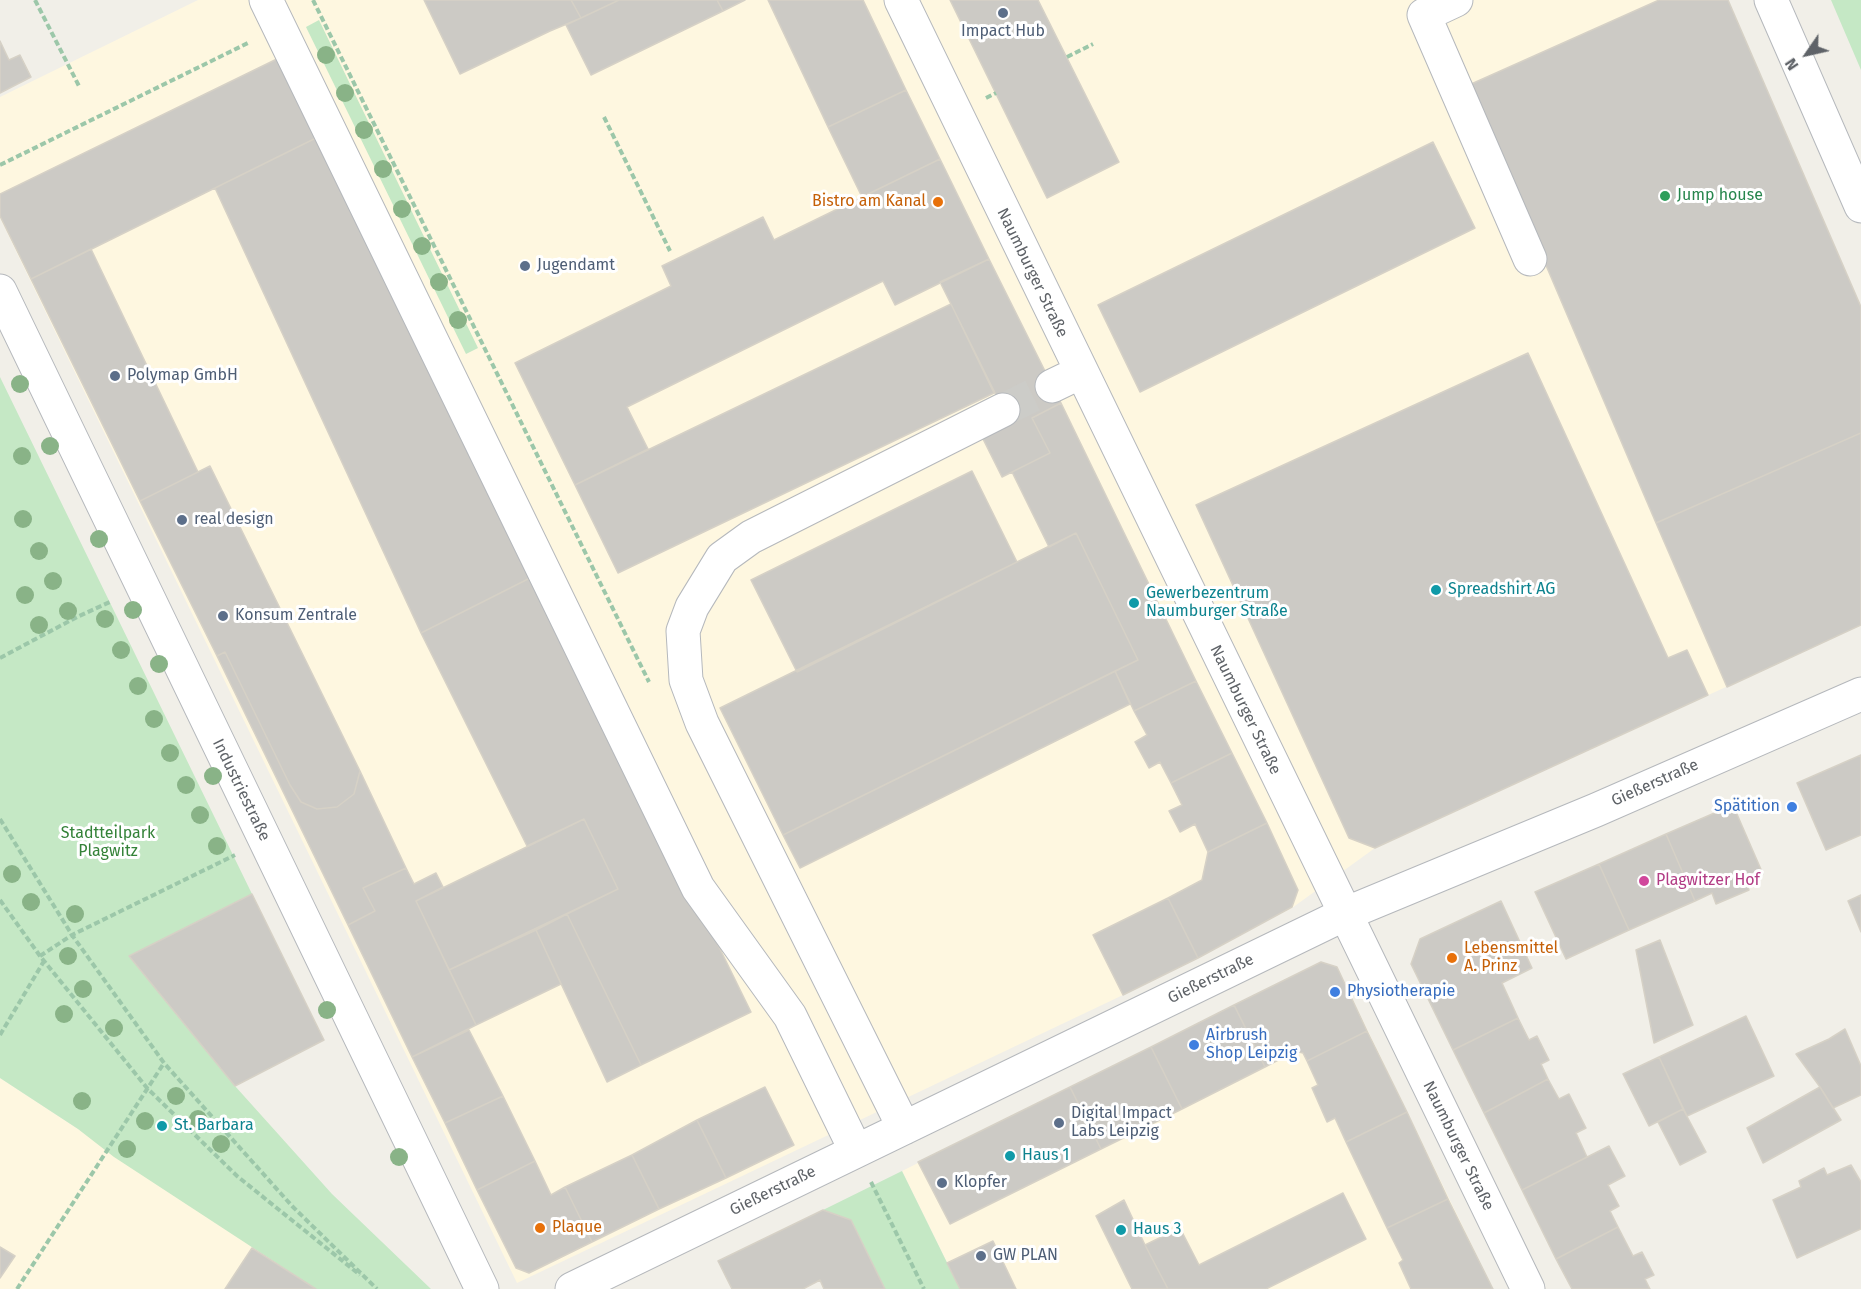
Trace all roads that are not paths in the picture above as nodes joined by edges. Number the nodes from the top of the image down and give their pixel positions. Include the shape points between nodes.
1 (901, 0) edge
2 (1456, 0) edge
3 (1771, 0) edge
4 (272, 13) edge
5 (1861, 206) edge
6 (1530, 259) dead end
7 (0, 291) edge
8 (1081, 372) junction
9 (1052, 386) tunnel mouth
10 (1003, 410) tunnel mouth
11 (1861, 694) edge
12 (1345, 915) junction
13 (904, 1128) junction
14 (860, 1149) junction
15 (482, 1289) edge
16 (572, 1289) edge
17 (1528, 1289) edge

1 - 8 street, Naumburger Straße
2 - 6 street via 1424,15
3 - 5 street
4 - 14 street via 698,888 790,1016
7 - 15 street, Industriestraße
8 - 9 street
8 - 12 street, Naumburger Straße
10 - 13 street via 741,544 722,558 692,607 683,631 686,680 702,723
11 - 12 street, Gießerstraße
12 - 13 street, Gießerstraße
12 - 17 street, Naumburger Straße
13 - 14 street, Gießerstraße
14 - 16 street, Gießerstraße

